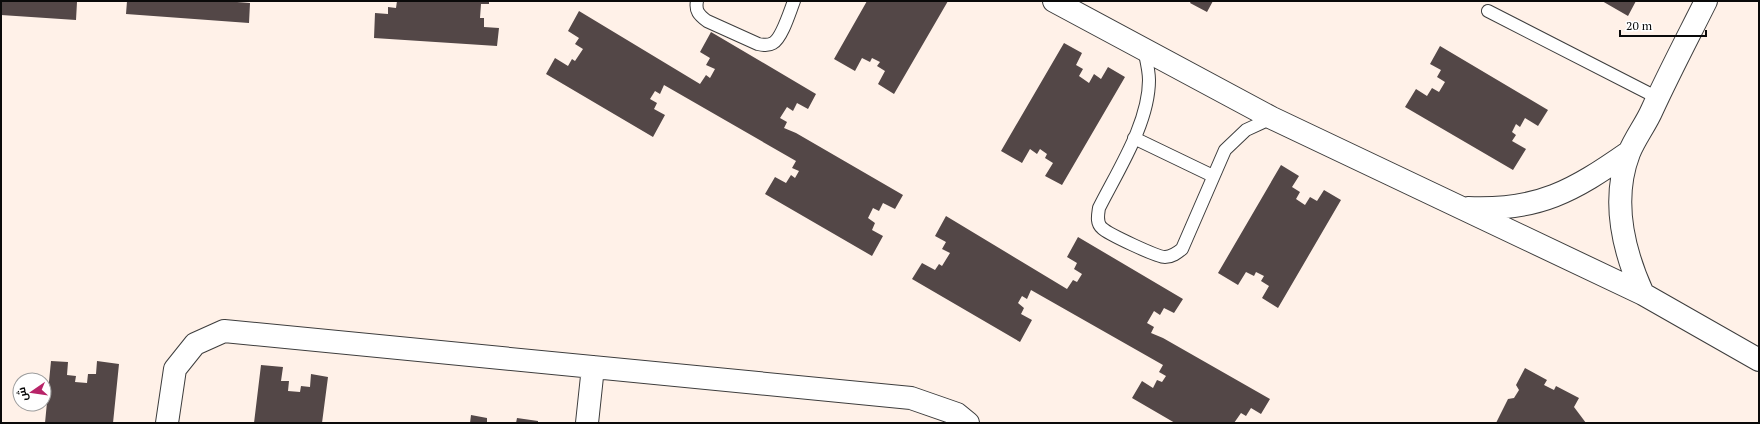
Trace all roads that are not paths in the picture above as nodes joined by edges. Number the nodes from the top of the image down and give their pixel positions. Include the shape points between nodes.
1 (696, 1) edge
2 (794, 1) edge
3 (1706, 1) edge
4 (1061, 3) edge
5 (1488, 11) dead end
6 (1144, 49) junction
7 (1658, 98) junction
8 (1272, 118) junction
9 (1134, 138) junction
10 (1629, 152) junction
11 (1213, 176) junction
12 (1461, 207) junction
13 (1643, 294) junction
14 (1759, 360) edge
15 (593, 367) junction
16 (167, 423) edge
17 (587, 423) edge
18 (968, 423) edge

1 - 2 lane via 700,16 707,21 758,44 766,45 774,43 779,36
3 - 7 street
4 - 6 street
5 - 7 lane
6 - 8 street
6 - 9 lane via 1149,80 1145,110
7 - 10 street
8 - 11 lane via 1246,130 1225,150
8 - 12 street
9 - 11 lane
9 - 11 lane via 1099,208 1097,218 1101,228 1110,234 1155,254 1174,256 1182,249
10 - 12 street via 1576,187 1549,198 1520,206
10 - 13 street via 1622,181 1621,224 1632,270
12 - 13 street
13 - 14 street
15 - 16 street via 224,331 195,344 175,369
15 - 17 street
15 - 18 street via 912,398 957,414

